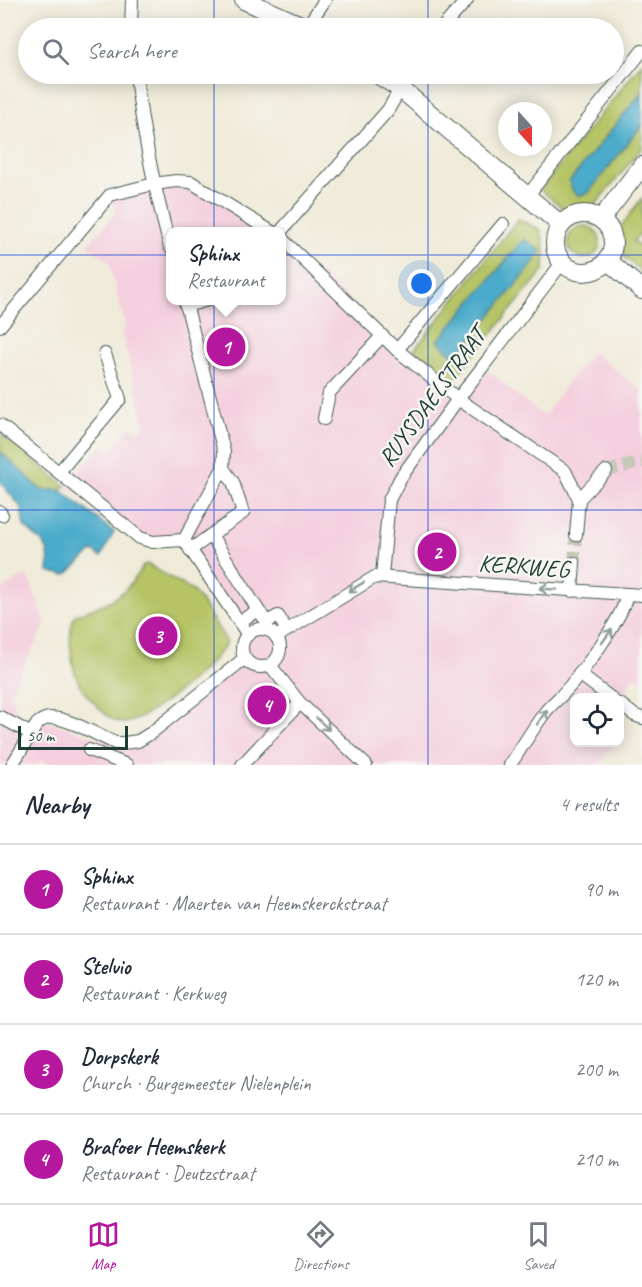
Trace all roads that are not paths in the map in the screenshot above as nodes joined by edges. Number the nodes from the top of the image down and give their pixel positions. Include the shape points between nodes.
1 (132, 0) edge
2 (244, 0) edge
3 (325, 0) edge
4 (467, 0) edge
5 (131, 18) edge
6 (284, 18) edge
7 (313, 18) edge
8 (451, 18) edge
9 (642, 51) edge
10 (624, 74) edge
11 (137, 84) edge
12 (403, 84) edge
13 (408, 84) edge
14 (616, 84) edge
15 (642, 166) edge
16 (154, 184) junction
17 (528, 195) junction
18 (600, 219) junction
19 (503, 224) dead end
20 (561, 225) junction
21 (265, 227) edge
22 (284, 227) edge
23 (166, 228) edge
24 (286, 243) edge
25 (607, 260) junction
26 (562, 263) junction
27 (642, 290) edge
28 (186, 305) edge
29 (0, 326) edge
30 (382, 336) junction
31 (397, 350) junction
32 (105, 354) dead end
33 (458, 399) junction
34 (324, 419) dead end
35 (0, 425) edge
36 (223, 468) junction
37 (606, 471) tunnel mouth
38 (59, 472) junction
39 (579, 498) junction
40 (211, 535) junction
41 (576, 535) tunnel mouth
42 (187, 545) junction
43 (574, 563) tunnel mouth
44 (382, 576) junction
45 (572, 591) junction
46 (627, 594) junction
47 (642, 595) edge
48 (258, 610) junction
49 (239, 621) junction
50 (282, 633) junction
51 (248, 634) junction
52 (245, 658) junction
53 (270, 665) junction
54 (579, 674) junction
55 (604, 693) edge
56 (300, 703) junction
57 (624, 707) edge
58 (0, 717) edge
59 (642, 717) edge
60 (30, 733) junction
61 (89, 750) dead end
62 (12, 765) edge
63 (127, 765) edge
64 (242, 765) edge
65 (366, 765) edge
66 (510, 765) edge

1 - 5 street
2 - 6 street
3 - 7 street
4 - 8 street
9 - 10 street
11 - 16 street
12 - 22 street via 388,110
13 - 17 street
14 - 17 street
15 - 18 street
16 - 21 street via 191,182
16 - 23 street
16 - 29 street via 110,195
17 - 20 street
18 - 20 street via 576,215
18 - 25 street via 613,238
19 - 31 street
20 - 26 street via 555,248
24 - 30 street
25 - 26 street via 598,269 585,272
25 - 27 street
26 - 33 street, RUYSDAELSTRAAT
28 - 36 street via 224,452
30 - 31 street
30 - 34 street via 329,393
31 - 33 street
32 - 38 street via 120,399
33 - 39 street via 565,471
33 - 44 street, RUYSDAELSTRAAT via 413,459 389,500
35 - 38 street
36 - 40 street via 233,482 243,513
36 - 42 street
37 - 39 street
38 - 42 street via 140,537
39 - 41 street
40 - 42 street
40 - 48 street
42 - 49 street
43 - 45 street
45 -> 44 street, KERKWEG
44 -> 50 street, KERKWEG via 365,582
45 - 46 street, KERKWEG
46 - 47 street, KERKWEG
54 -> 46 street via 620,617
48 - 49 street
48 - 50 street via 267,622 278,616
49 - 51 street
50 - 51 street via 262,629
50 - 53 street via 280,654
51 - 52 street via 243,645
52 - 53 street via 256,667
52 - 60 street via 138,741 115,742 51,718 42,720
53 - 56 street
54 - 55 street
66 -> 54 street via 548,709
56 - 64 street
56 -> 65 street
57 - 59 street
58 - 60 street
60 - 62 street
61 - 63 street

